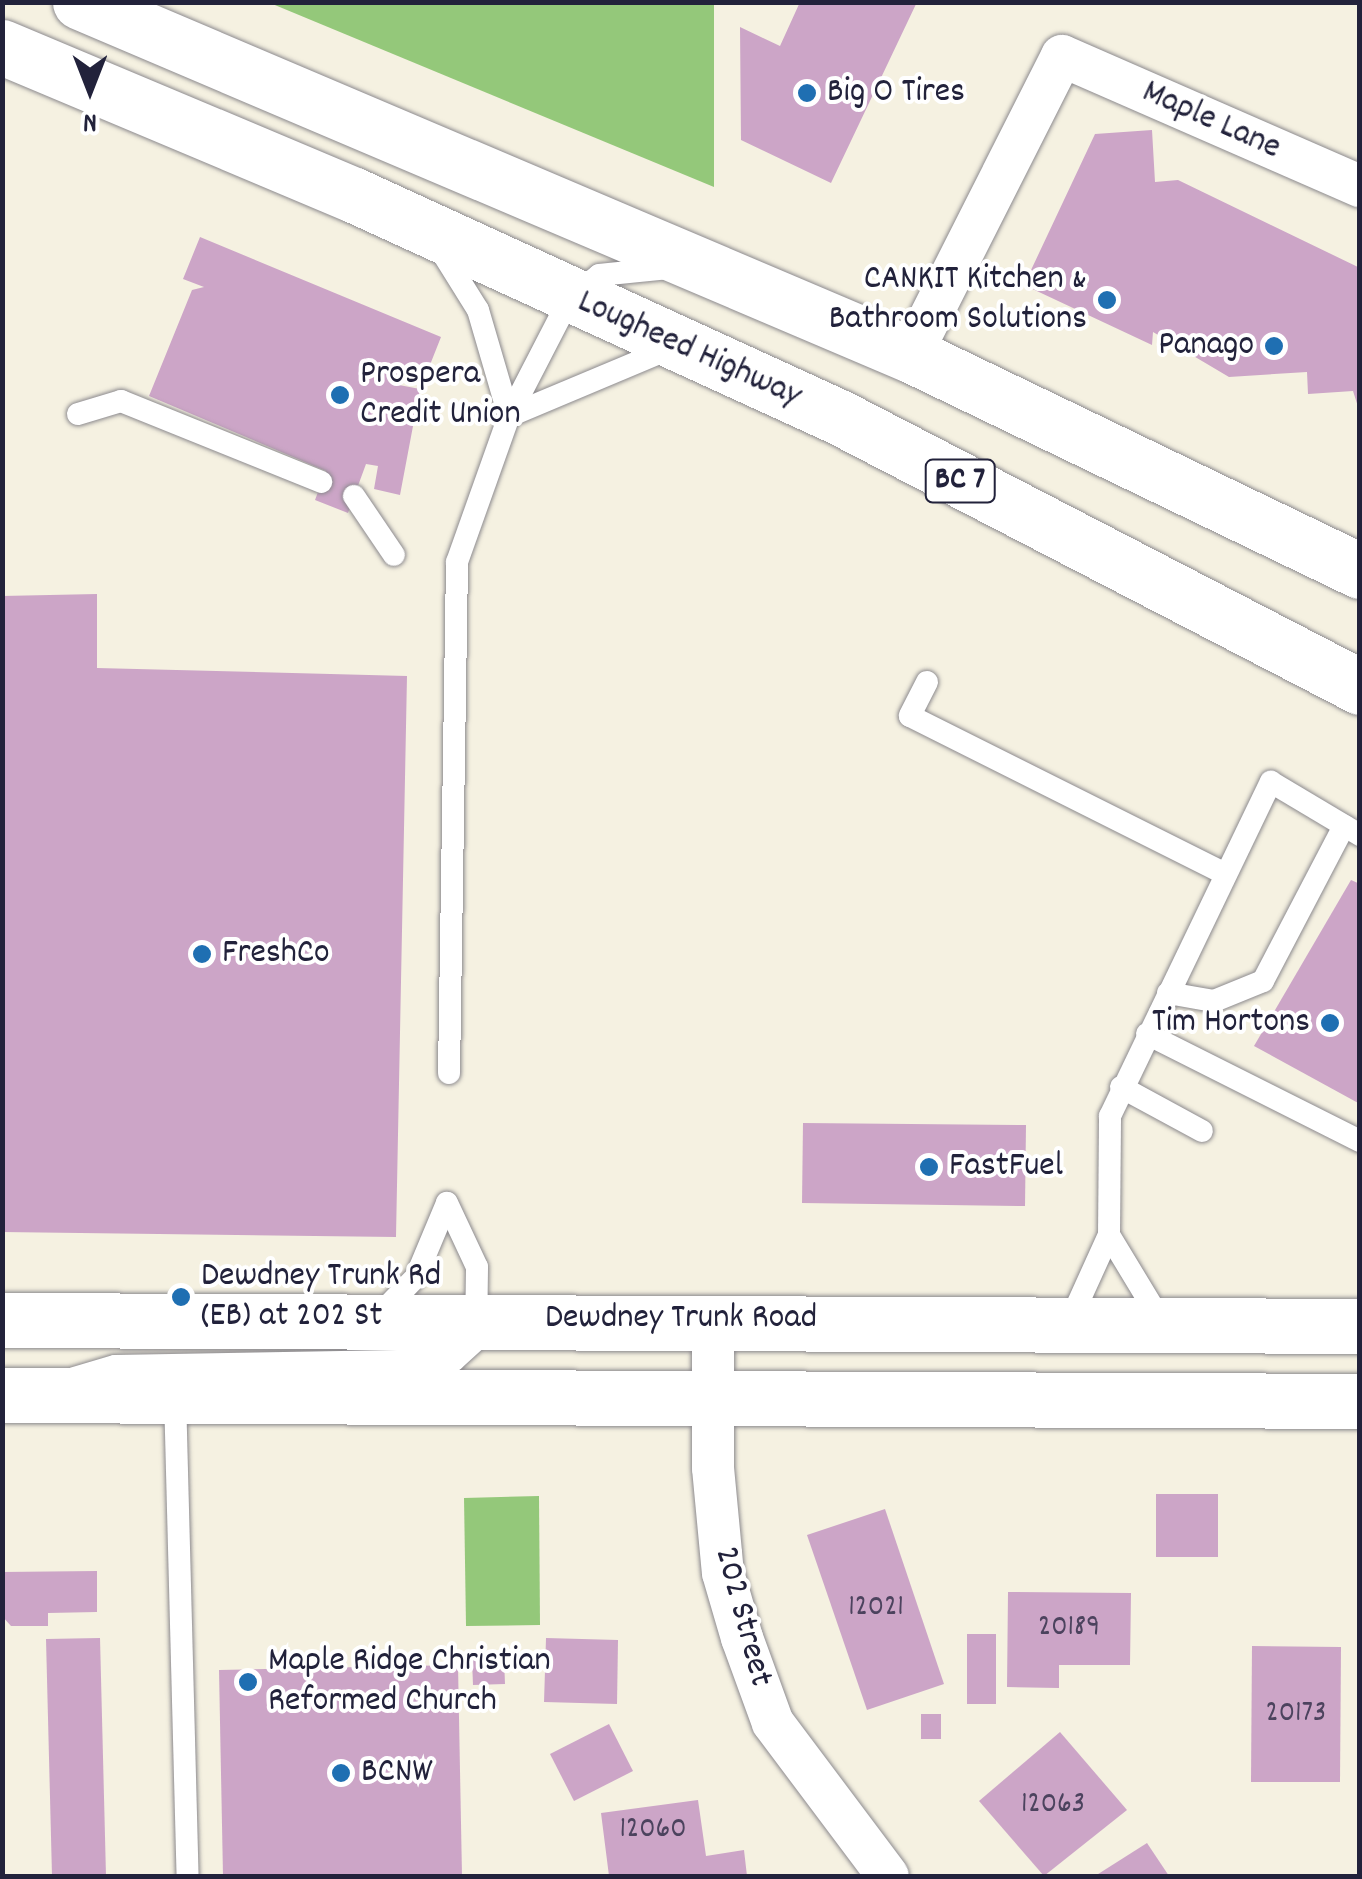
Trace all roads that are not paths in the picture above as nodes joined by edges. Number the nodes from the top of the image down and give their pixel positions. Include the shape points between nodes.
1 (80, 2) edge
2 (2, 48) edge
3 (1360, 186) edge
4 (429, 231) junction
5 (702, 265) junction
6 (570, 298) junction
7 (678, 346) junction
8 (911, 355) junction
9 (78, 414) dead end
10 (509, 416) junction
11 (321, 482) dead end
12 (354, 496) dead end
13 (394, 556) dead end
14 (1360, 571) edge
15 (927, 682) dead end
16 (1360, 687) edge
17 (1352, 830) edge
18 (1225, 874) junction
19 (1168, 993) junction
20 (1147, 1034) junction
21 (450, 1073) dead end
22 (1121, 1087) junction
23 (1202, 1131) dead end
24 (1360, 1142) edge
25 (1109, 1235) junction
26 (712, 1318) junction
27 (374, 1319) junction
28 (477, 1319) junction
29 (2, 1320) edge
30 (1069, 1323) junction
31 (1163, 1324) junction
32 (1360, 1326) edge
33 (17, 1395) edge
34 (175, 1395) junction
35 (712, 1396) junction
36 (1360, 1401) edge
37 (188, 1876) edge
38 (888, 1876) edge

1 - 5 main road, BC 7
2 - 4 main road, Lougheed Highway / BC 7
3 - 8 street, Maple Lane via 1062,56
4 - 6 main road, Lougheed Highway / BC 7
4 - 10 lane via 478,310
5 - 6 lane via 599,275
5 - 8 main road, BC 7
6 - 7 main road, Lougheed Highway / BC 7
6 - 10 lane
7 - 10 lane
7 - 16 main road, Lougheed Highway / BC 7 via 839,416
8 - 14 main road, BC 7
9 - 11 lane via 121,402
10 - 21 lane via 457,562
12 - 13 lane
15 - 18 lane via 910,716
17 - 18 lane via 1271,782
17 - 19 lane via 1263,981 1214,1001
18 - 19 lane
19 - 20 lane
20 - 22 lane
20 - 24 lane
22 - 23 lane
22 - 25 lane via 1110,1116
25 - 30 lane
25 - 31 lane
26 - 28 main road, Dewdney Trunk Road
26 - 30 main road, Dewdney Trunk Road
26 - 35 street, 202 Street
27 - 28 main road, Dewdney Trunk Road
27 - 28 lane via 416,1277 448,1203 475,1256
27 - 29 main road, Dewdney Trunk Road
28 - 33 lane via 466,1353 440,1364 115,1366
30 - 31 main road, Dewdney Trunk Road
31 - 32 main road, Dewdney Trunk Road
33 - 34 main road
34 - 35 main road
34 - 37 lane
35 - 36 main road
35 - 38 street, 202 Street via 724,1572 756,1680 796,1759

